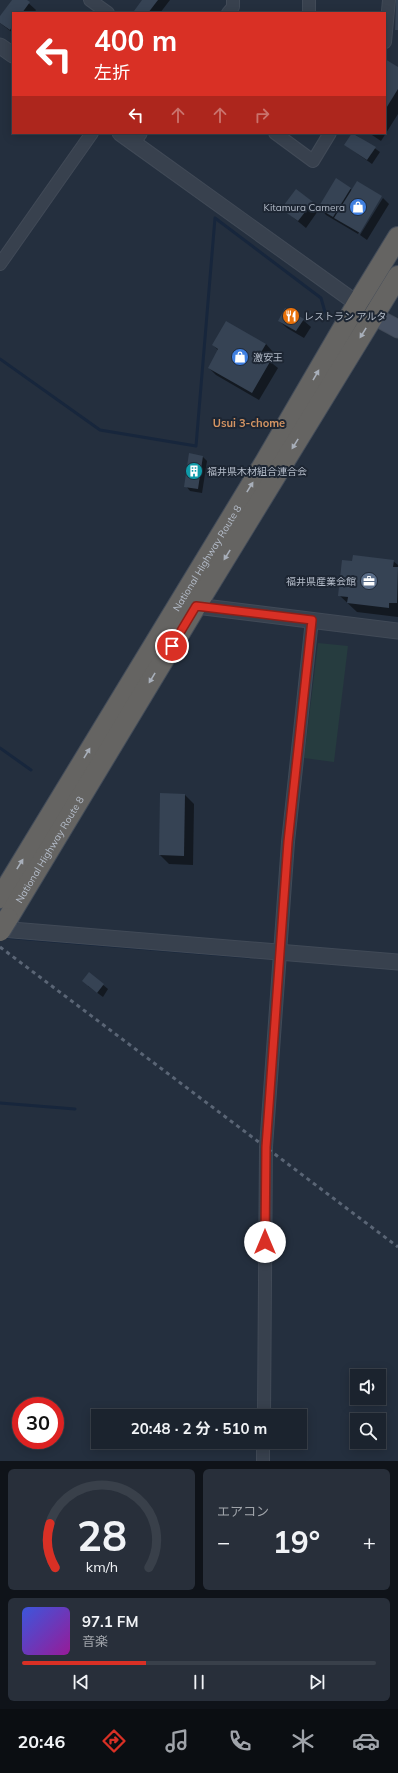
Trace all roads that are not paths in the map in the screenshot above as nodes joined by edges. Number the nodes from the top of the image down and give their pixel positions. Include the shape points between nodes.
1 (90, 0) edge
2 (233, 0) edge
3 (309, 0) edge
4 (389, 0) edge
5 (107, 12) edge
6 (229, 12) edge
7 (309, 12) edge
8 (386, 32) edge
9 (0, 46) edge
10 (12, 54) edge
11 (91, 134) edge
12 (123, 134) edge
13 (276, 134) edge
14 (329, 134) edge
15 (137, 138) edge
16 (398, 237) edge
17 (0, 264) edge
18 (398, 276) edge
19 (357, 304) junction
20 (374, 316) junction
21 (398, 329) edge
22 (196, 606) junction
23 (312, 620) junction
24 (398, 631) edge
25 (0, 898) edge
26 (3, 926) edge
27 (280, 952) junction
28 (398, 962) edge
29 (264, 1409) edge
30 (264, 1449) edge
31 (263, 1461) edge

1 - 5 street
2 - 6 street via 233,7
3 - 7 street
4 - 8 street
9 - 10 street
11 - 17 street
12 - 15 street
13 - 14 street via 313,161
15 - 19 street
16 - 19 highway, National Highway Route 8
18 - 20 highway, National Highway Route 8
19 - 20 street
25 -> 19 highway, National Highway Route 8 via 265,462
20 - 21 main road
20 -> 22 highway, National Highway Route 8
22 - 23 street
22 -> 26 highway, National Highway Route 8
23 - 24 street
23 - 27 street via 288,842
26 - 27 street
27 - 28 street
27 - 29 street via 266,1147
30 - 31 street

